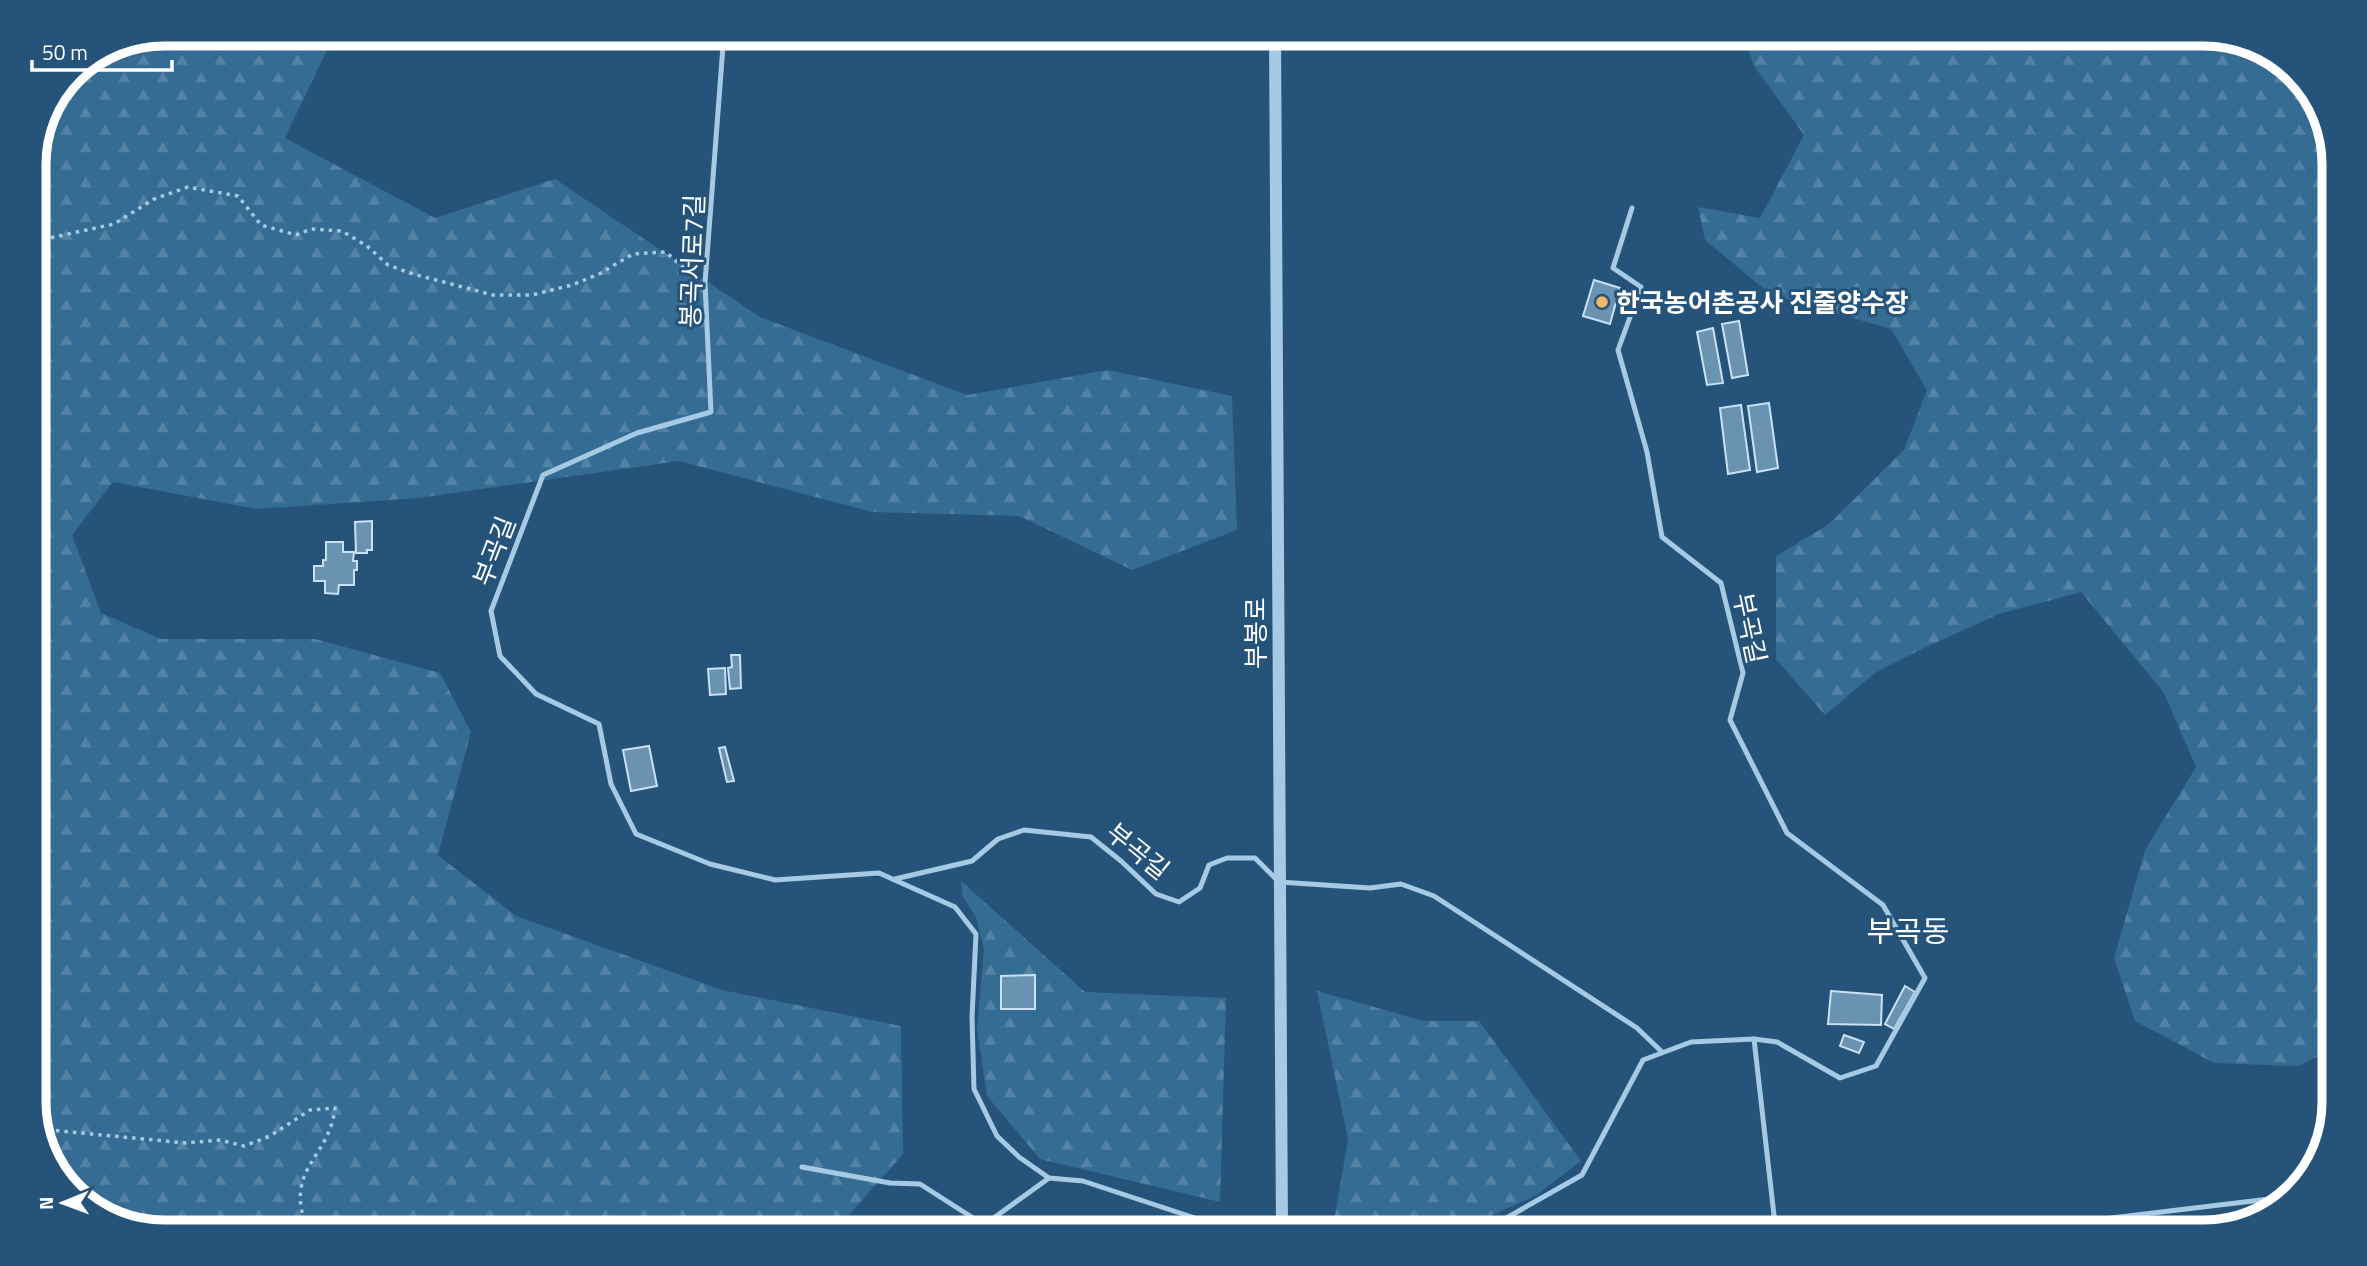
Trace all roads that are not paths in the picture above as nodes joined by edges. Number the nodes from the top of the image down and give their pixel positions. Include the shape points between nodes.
1 (723, 46) edge
2 (1275, 46) edge
3 (1632, 208) dead end
4 (637, 433) joint
5 (895, 879) junction
6 (1279, 882) junction
7 (1754, 1039) junction
8 (1662, 1052) junction
9 (802, 1167) dead end
10 (1049, 1178) junction
11 (2272, 1199) edge
12 (976, 1220) edge
13 (991, 1220) edge
14 (1201, 1220) edge
15 (1282, 1220) edge
16 (1503, 1220) edge
17 (1775, 1220) edge
18 (2095, 1220) edge

1 - 4 lane, 봉곡서로7길 via 705,283 711,412
2 - 6 street, 부봉로
3 - 7 lane, 부곡길 via 1613,268 1641,287 1618,350 1647,453 1662,537 1721,583 1743,673 1730,720 1787,833 1882,905 1925,978 1876,1066 1840,1079 1777,1042
4 - 5 lane, 부곡길 via 543,475 491,611 500,656 536,694 599,724 611,784 636,834 710,864 775,880 879,873
5 - 6 lane, 부곡길 via 972,860 998,839 1024,831 1091,837 1156,894 1179,902 1200,888 1209,864 1227,858 1255,858
5 - 10 lane, 부곡길 via 955,907 976,934 974,1089 997,1136
6 - 8 lane via 1370,888 1401,884 1434,896 1637,1028
6 - 15 street, 부봉로
7 - 8 lane via 1690,1042
7 - 17 lane
8 - 16 lane via 1643,1060 1582,1175
9 - 12 lane via 920,1184
10 - 13 lane
10 - 14 lane, 부곡길 via 1083,1181
11 - 18 lane

